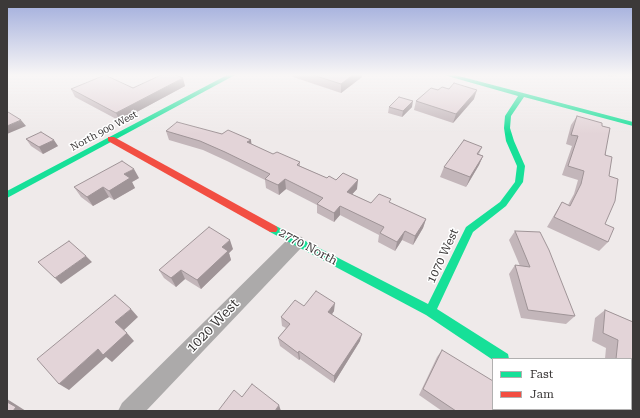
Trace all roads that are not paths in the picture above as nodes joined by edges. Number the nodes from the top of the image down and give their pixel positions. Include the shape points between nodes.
1 (196, 95) edge
2 (522, 95) joint
3 (633, 124) edge
4 (111, 140) junction
5 (7, 194) edge
6 (296, 242) junction
7 (430, 311) junction
8 (501, 358) edge
9 (130, 411) edge

1 - 4 street, North 900 West
2 - 3 street
2 - 7 street, 1070 West via 508,116 507,128 521,166 519,182 503,204 468,230
4 - 5 street, North 900 West
4 - 6 street, 2770 North
6 - 7 street, 2770 North
6 - 9 street, 1020 West
7 - 8 street, 2770 North

